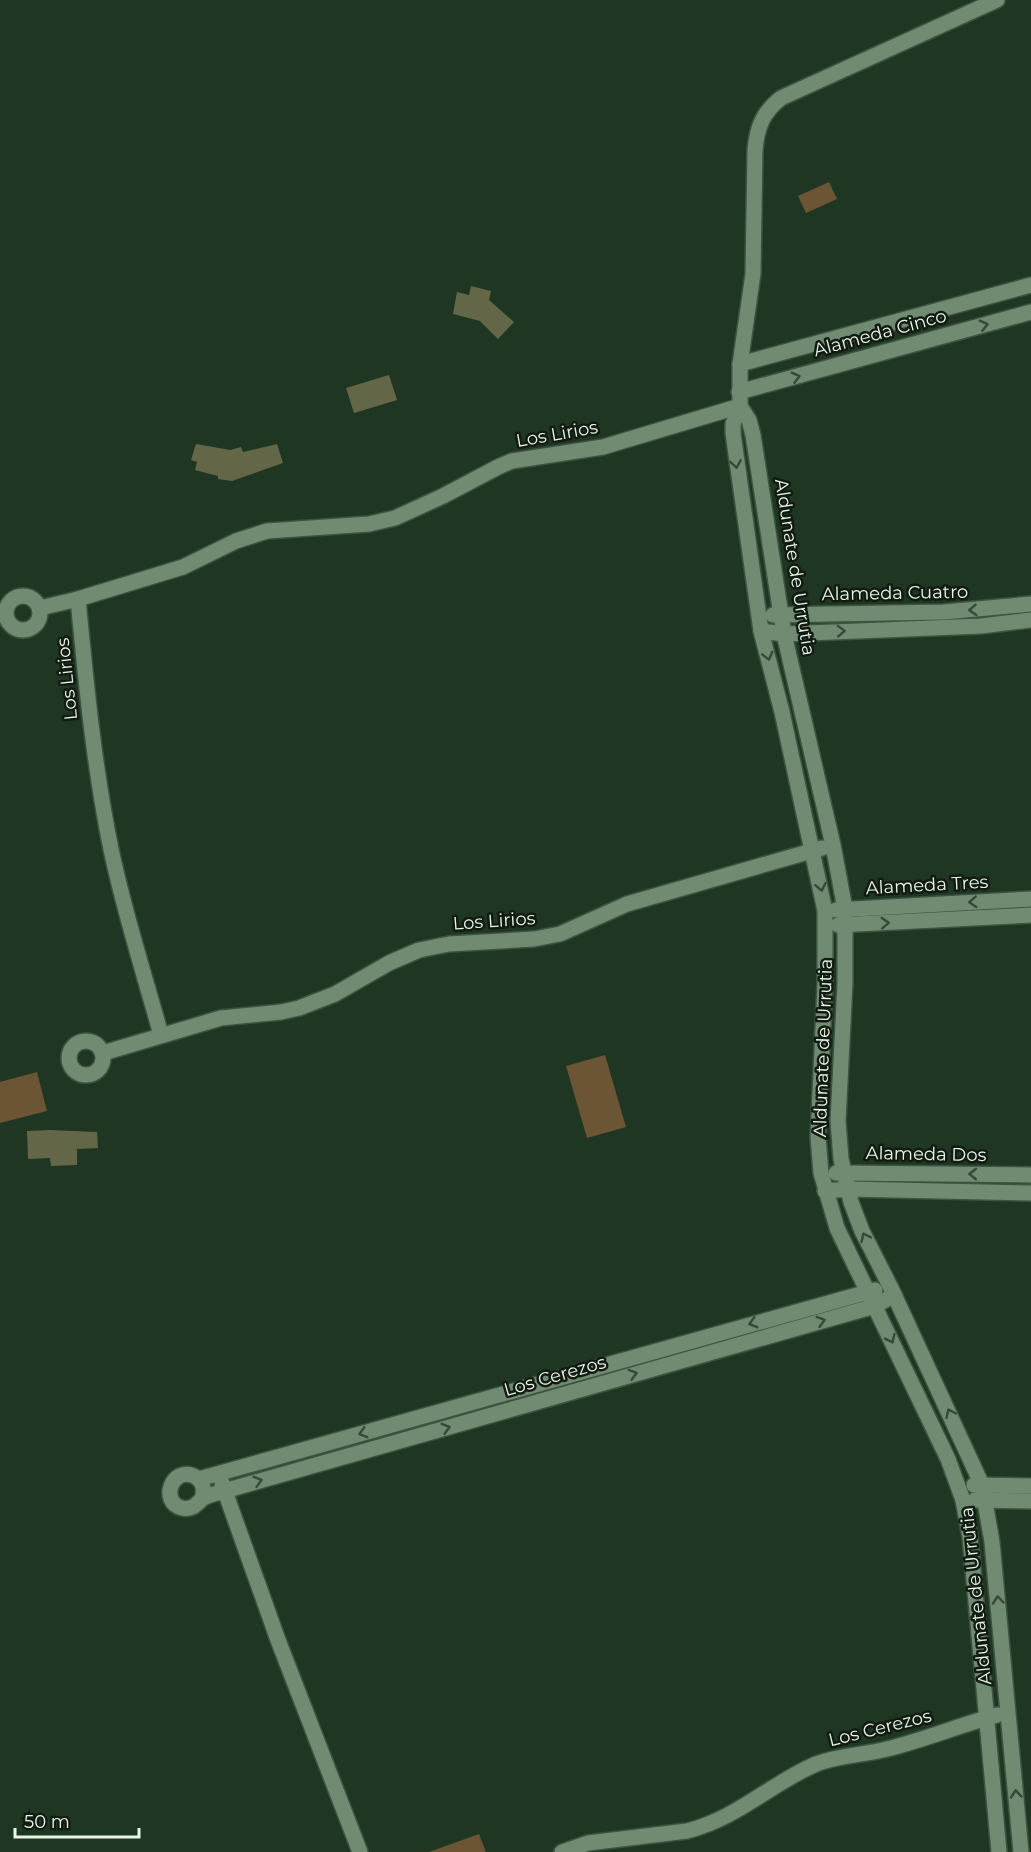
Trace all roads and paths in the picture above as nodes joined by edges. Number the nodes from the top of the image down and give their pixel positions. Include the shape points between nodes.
1 (997, 0) edge
2 (1031, 285) edge
3 (1031, 312) edge
4 (740, 364) junction
5 (739, 399) junction
6 (78, 599) junction
7 (1031, 604) edge
8 (40, 608) dead end
9 (759, 615) junction
10 (781, 615) junction
11 (1031, 620) edge
12 (761, 631) junction
13 (784, 634) junction
14 (833, 846) junction
15 (814, 850) junction
16 (1031, 899) edge
17 (845, 909) junction
18 (1031, 915) edge
19 (826, 918) junction
20 (846, 925) junction
21 (161, 1035) junction
22 (103, 1053) dead end
23 (843, 1172) junction
24 (821, 1173) junction
25 (1031, 1175) edge
26 (848, 1189) junction
27 (825, 1191) junction
28 (1031, 1193) edge
29 (867, 1291) junction
30 (892, 1291) junction
31 (875, 1306) junction
32 (220, 1474) junction
33 (199, 1479) junction
34 (958, 1484) junction
35 (1031, 1486) edge
36 (224, 1491) junction
37 (984, 1493) junction
38 (202, 1499) junction
39 (963, 1500) junction
40 (1031, 1501) edge
41 (1008, 1712) junction
42 (988, 1717) junction
43 (360, 1852) edge
44 (562, 1852) edge
45 (999, 1852) edge
46 (1021, 1852) edge

1 - 4 street, Aldunate de Urrutia via 781,98 767,111 756,137 754,251
2 - 4 street, Alameda Cinco
5 -> 3 street, Alameda Cinco
4 - 5 street, Aldunate de Urrutia
5 - 6 street, Los Lirios via 603,447 512,461 395,518 252,535 183,567
5 -> 9 street, Aldunate de Urrutia via 733,443
5 - 10 street, Aldunate de Urrutia via 753,435
6 - 8 street, Los Lirios
6 - 21 street, Los Lirios via 105,817 120,888
7 -> 10 street, Alameda Cuatro via 944,612
9 - 10 street, Alameda Cuatro
9 - 12 street, Aldunate de Urrutia
10 - 13 street, Aldunate de Urrutia
13 -> 11 street, Alameda Cuatro via 981,626
12 - 13 street, Alameda Cuatro
12 -> 15 street, Aldunate de Urrutia
13 - 14 street, Aldunate de Urrutia
14 - 15 street, Los Lirios
14 - 17 street, Aldunate de Urrutia
15 -> 19 street, Aldunate de Urrutia
15 - 21 street, Los Lirios via 627,904 560,934 419,950 335,994 299,1008 235,1015
16 -> 17 street, Alameda Tres
17 - 19 street, Alameda Tres
17 - 20 street, Aldunate de Urrutia
20 -> 18 street, Alameda Tres
19 - 20 street, Alameda Tres
19 - 24 street, Aldunate de Urrutia via 818,1123
20 - 23 street, Aldunate de Urrutia via 838,1121
21 - 22 street, Los Lirios
23 - 24 street, Alameda Dos
25 -> 23 street, Alameda Dos
23 - 26 street, Aldunate de Urrutia
24 - 27 street, Aldunate de Urrutia
26 - 27 street, Alameda Dos
26 - 28 street, Alameda Dos
30 -> 26 street, Aldunate de Urrutia via 862,1231
27 - 29 street, Aldunate de Urrutia via 837,1228
29 - 30 street, Los Cerezos
29 - 31 street, Aldunate de Urrutia
29 -> 32 street, Los Cerezos
30 - 31 street, Los Cerezos
37 -> 30 street, Aldunate de Urrutia
31 -> 34 street, Aldunate de Urrutia
36 -> 31 street, Los Cerezos
32 - 33 street, Los Cerezos
32 - 36 street
33 - 38 street via 204,1488
33 - 38 street, Los Cerezos via 189,1474 179,1476 171,1484 170,1494 184,1508 195,1507
34 - 37 street
34 - 39 street, Aldunate de Urrutia
35 - 37 street
36 - 38 street, Los Cerezos
36 - 43 street
37 - 39 street
37 - 40 street
41 -> 37 street, Aldunate de Urrutia
39 - 42 street, Aldunate de Urrutia
41 - 42 street, Los Cerezos
46 -> 41 street, Aldunate de Urrutia
42 - 44 street, Los Cerezos via 908,1744 815,1765 734,1814 702,1827 588,1843
42 - 45 street, Aldunate de Urrutia

